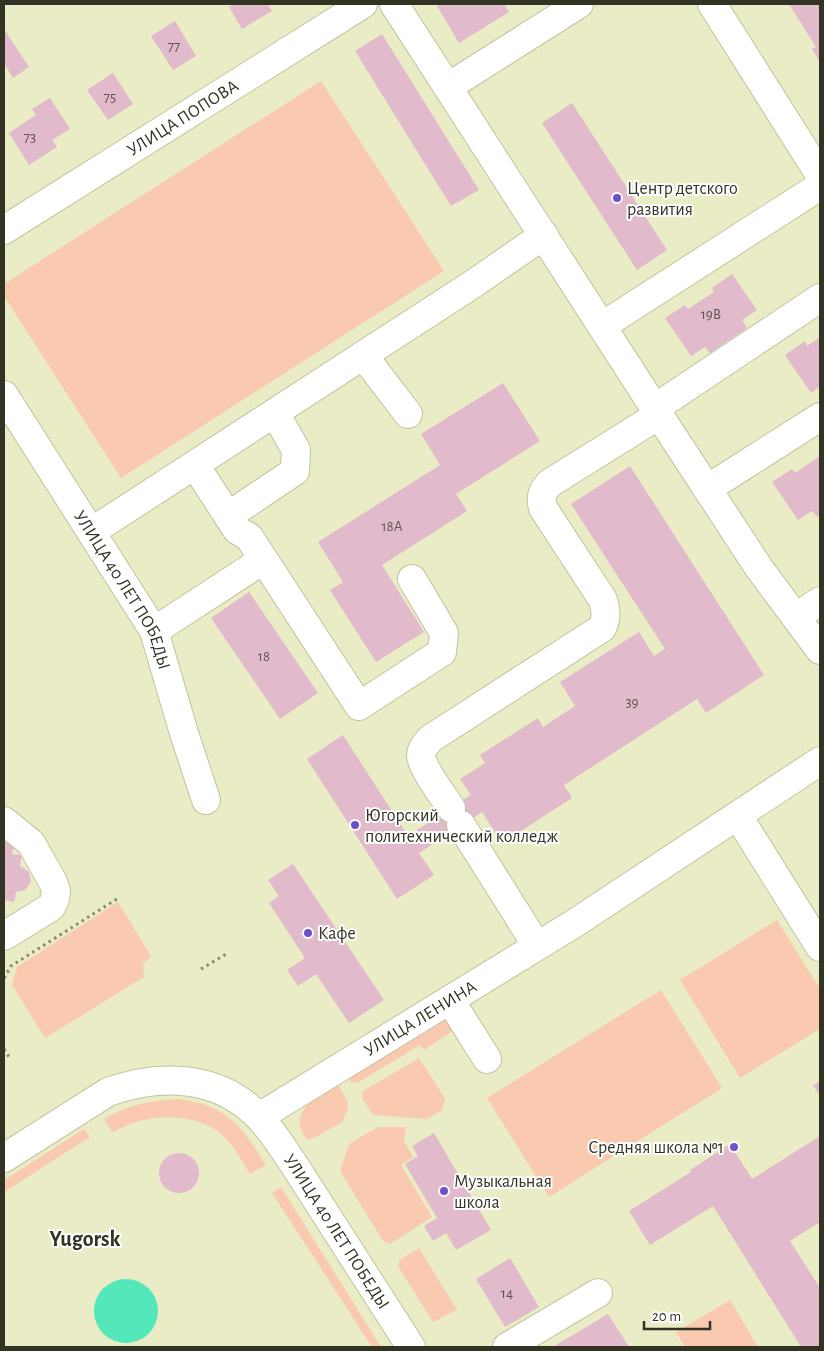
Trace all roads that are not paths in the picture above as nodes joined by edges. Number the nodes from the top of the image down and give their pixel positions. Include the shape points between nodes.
1 (362, 4) edge
2 (394, 4) edge
3 (579, 4) edge
4 (712, 4) edge
5 (448, 86) junction
6 (820, 175) edge
7 (820, 186) edge
8 (4, 230) edge
9 (544, 235) junction
10 (820, 298) edge
11 (602, 326) junction
12 (363, 355) junction
13 (4, 395) edge
14 (657, 411) junction
15 (274, 413) junction
16 (408, 414) dead end
17 (820, 417) edge
18 (195, 465) junction
19 (707, 489) junction
20 (228, 516) junction
21 (91, 532) junction
22 (263, 560) junction
23 (412, 579) dead end
24 (820, 601) edge
25 (796, 617) junction
26 (154, 631) junction
27 (820, 650) edge
28 (820, 762) edge
29 (206, 800) dead end
30 (738, 816) junction
31 (4, 821) edge
32 (4, 936) edge
33 (537, 946) junction
34 (820, 947) edge
35 (450, 1000) junction
36 (487, 1059) dead end
37 (259, 1117) junction
38 (4, 1158) edge
39 (598, 1293) dead end
40 (410, 1347) edge
41 (507, 1347) edge

1 - 8 street, УЛИЦА ПОПОВА
2 - 5 street
3 - 5 street
4 - 6 street
5 - 9 street
7 - 11 street
9 - 11 street
9 - 12 street
10 - 14 street
11 - 14 street
12 - 15 street
12 - 16 street
13 - 21 street, УЛИЦА 40 ЛЕТ ПОБЕДЫ
14 - 19 street
14 - 33 street via 543,490 543,508 602,600 606,611 602,628 430,739 421,756 424,766
15 - 18 street
15 - 20 street via 296,450 295,470
17 - 19 street
18 - 20 street
18 - 21 street
19 - 25 street
20 - 22 street via 237,530 248,537
21 - 26 street, УЛИЦА 40 ЛЕТ ПОБЕДЫ
22 - 23 street via 359,706 442,652 444,634
22 - 26 street
24 - 25 street
25 - 27 street
26 - 29 street, УЛИЦА 40 ЛЕТ ПОБЕДЫ
28 - 30 street, УЛИЦА ЛЕНИНА
30 - 33 street, УЛИЦА ЛЕНИНА
30 - 34 street
31 - 32 street via 31,844 56,891 51,907
33 - 35 street, УЛИЦА ЛЕНИНА
35 - 36 street
35 - 37 street, УЛИЦА ЛЕНИНА
37 - 38 street via 230,1094 202,1084 171,1080 138,1083 108,1092
37 - 40 street, УЛИЦА 40 ЛЕТ ПОБЕДЫ via 293,1163
39 - 41 street

